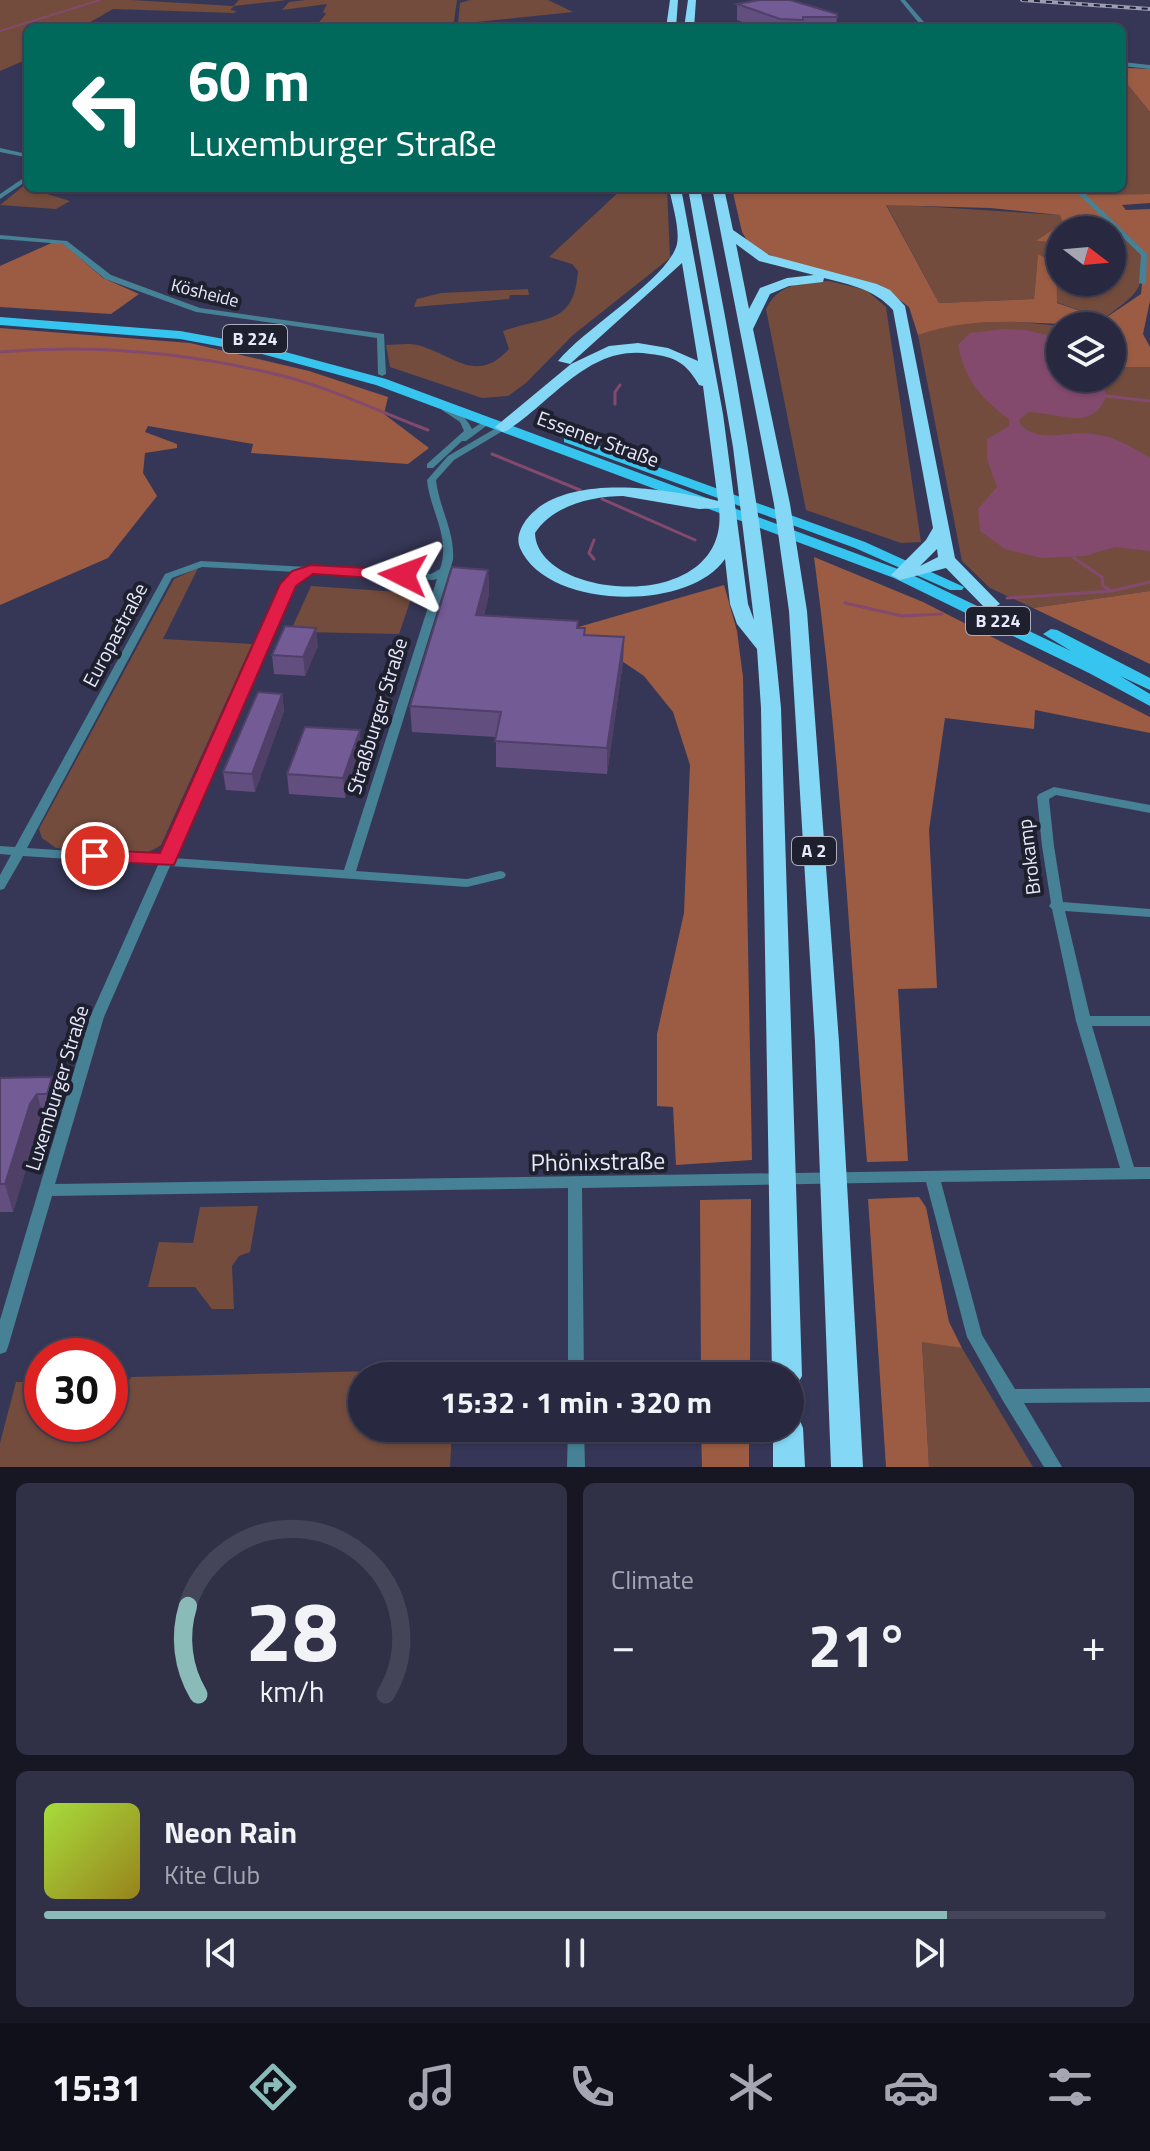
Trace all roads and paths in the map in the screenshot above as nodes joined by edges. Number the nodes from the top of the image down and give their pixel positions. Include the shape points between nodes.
1 (902, 0) edge
2 (671, 2) edge
3 (693, 2) edge
4 (671, 24) edge
5 (690, 24) edge
6 (923, 24) edge
7 (1126, 64) edge
8 (1150, 67) edge
9 (0, 150) edge
10 (24, 156) edge
11 (24, 180) edge
12 (676, 192) edge
13 (695, 192) edge
14 (719, 192) edge
15 (1079, 192) edge
16 (0, 197) edge
17 (726, 231) junction
18 (0, 237) edge
19 (684, 241) junction
20 (846, 279) junction
21 (1143, 283) dead end
22 (0, 314) edge
23 (0, 321) edge
24 (747, 328) junction
25 (382, 374) junction
26 (434, 401) junction
27 (715, 414) junction
28 (502, 421) junction
29 (462, 440) junction
30 (437, 505) junction
31 (712, 505) junction
32 (727, 521) junction
33 (941, 528) junction
34 (947, 559) junction
35 (311, 570) junction
36 (911, 570) junction
37 (444, 571) junction
38 (991, 604) junction
39 (766, 648) junction
40 (1150, 685) edge
41 (1150, 701) edge
42 (1150, 809) edge
43 (0, 850) edge
44 (19, 851) junction
45 (167, 860) junction
46 (349, 873) junction
47 (500, 875) dead end
48 (0, 886) edge
49 (1055, 906) junction
50 (1150, 913) edge
51 (1083, 1021) junction
52 (1150, 1021) edge
53 (1150, 1173) edge
54 (1129, 1174) junction
55 (932, 1176) junction
56 (575, 1185) junction
57 (48, 1190) junction
58 (0, 1347) edge
59 (576, 1362) edge
60 (787, 1362) edge
61 (1150, 1395) edge
62 (1009, 1396) junction
63 (576, 1442) edge
64 (788, 1442) edge
65 (576, 1467) edge
66 (789, 1467) edge
67 (847, 1467) edge
68 (1053, 1467) edge

1 - 6 street
2 - 4 highway
3 - 5 highway
7 - 8 street
9 - 10 street
11 - 16 street
12 - 19 highway
13 - 39 highway, A 2 via 749,492
14 - 17 highway, A 2
15 - 21 street via 1145,255
17 - 20 highway via 764,258
17 - 24 highway, A 2
18 - 25 street, Kösheide via 65,242 108,277 199,310 381,336
19 - 27 highway
19 - 28 highway via 666,274 607,321
20 - 24 highway via 776,285 758,299
20 - 33 highway via 885,293 900,309
22 - 25 main road, Essener Straße / B 224 via 221,334 311,351
23 - 26 main road, Essener Straße / B 224 via 226,343 314,362
24 - 67 highway, A 2 via 782,504 803,671
25 - 28 main road, Essener Straße / B 224
26 - 28 main road, Essener Straße / B 224
26 - 29 street via 464,421 468,431
27 - 28 highway via 709,410 695,363 671,352 633,348 590,355
27 - 32 highway
28 - 29 street
28 - 30 street via 437,469 431,480
28 - 31 main road, Essener Straße / B 224
28 - 36 main road, Essener Straße / B 224
29 - 30 street via 425,477 425,490
30 - 37 street via 451,547
31 - 32 highway via 647,492 580,496 546,509 536,519 528,547 544,568 565,580 607,590 647,590 703,572 721,548
31 - 36 main road, Essener Straße / B 224
32 - 39 highway via 739,604 746,624
33 - 34 highway
33 - 36 highway
34 - 36 highway
34 - 38 highway
35 - 37 street, Europastraße via 433,577
35 - 44 street, Europastraße via 201,564 168,576
35 - 45 street, Luxemburger Straße via 288,584
36 - 38 main road, Essener Straße / B 224
36 - 41 main road, Essener Straße / B 224
37 - 46 street, Straßburger Straße
38 - 40 main road, Essener Straße / B 224
39 - 60 highway, A 2
42 - 49 street, Brokamp via 1054,791 1044,794
43 - 44 street
44 - 45 street
44 - 48 street, Europastraße
45 - 46 street
45 - 57 street, Luxemburger Straße via 97,1017
46 - 47 street via 467,883
49 - 50 street
49 - 51 street, Brokamp
51 - 52 street
51 - 54 street, Brokamp
53 - 54 street, Phönixstraße
54 - 55 street, Phönixstraße
55 - 56 street, Phönixstraße
55 - 62 street via 975,1337
56 - 57 street, Phönixstraße
56 - 59 street
57 - 58 street, Luxemburger Straße
61 - 62 street
62 - 68 street
63 - 65 street
64 - 66 highway

